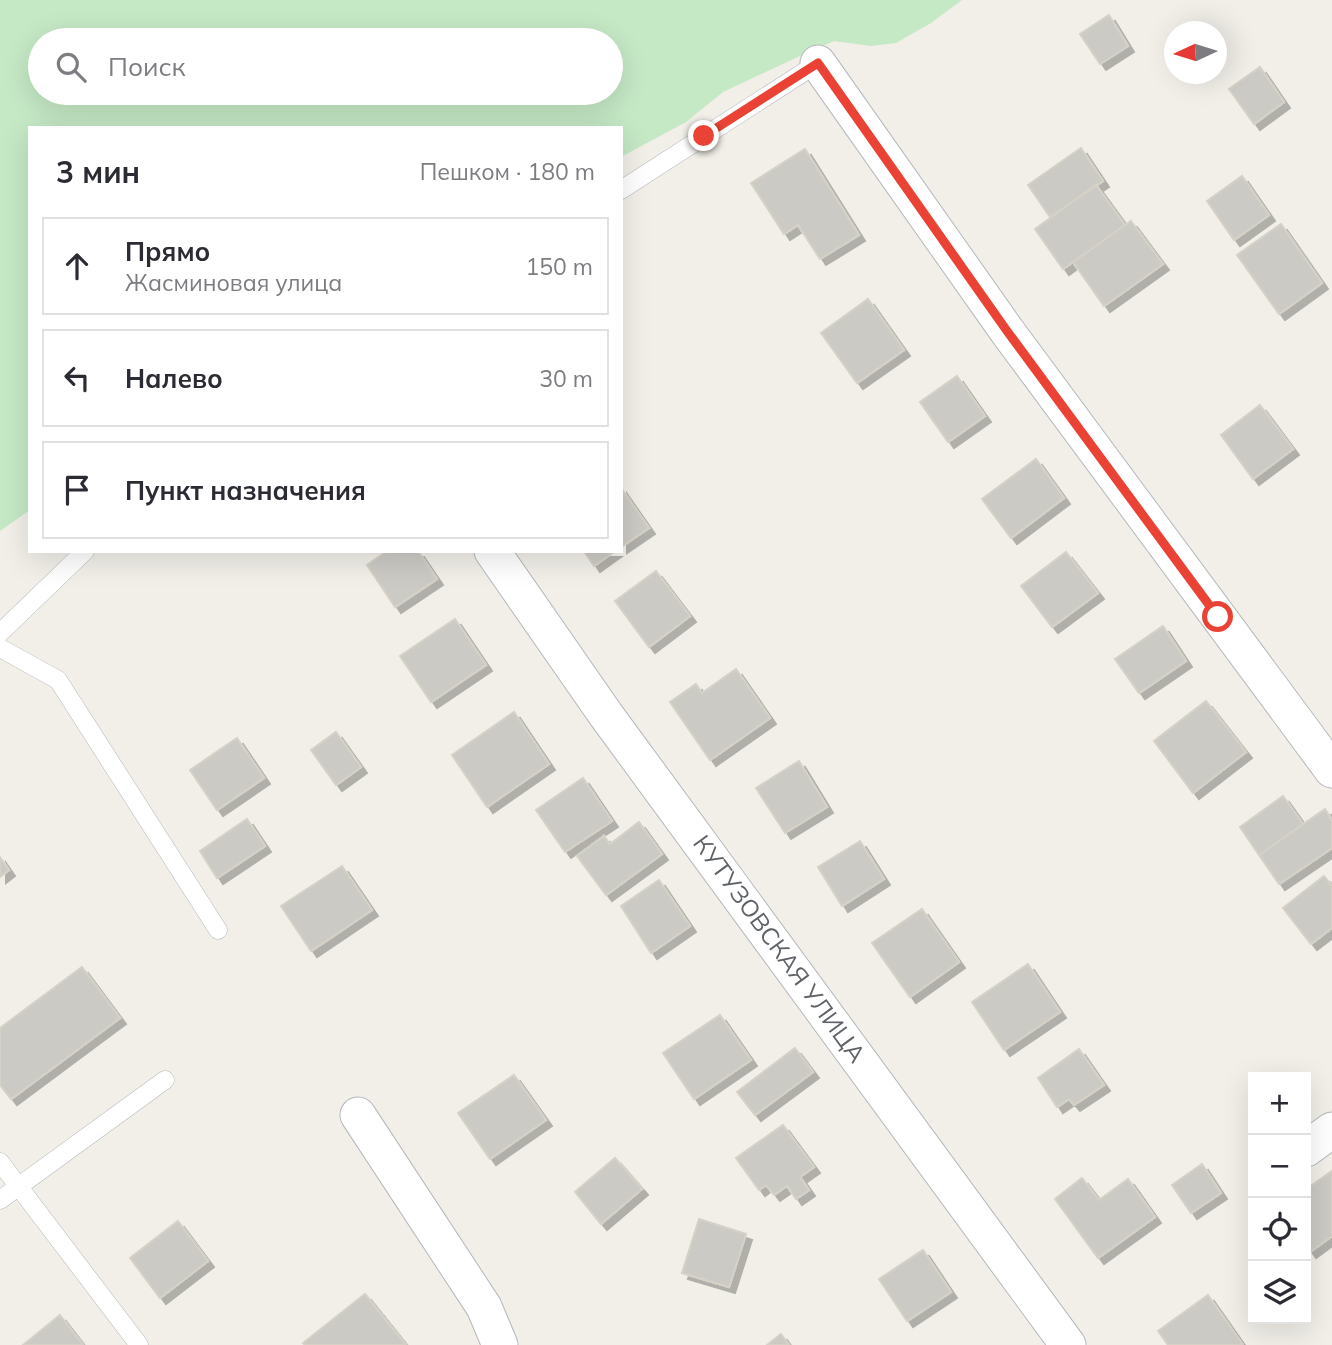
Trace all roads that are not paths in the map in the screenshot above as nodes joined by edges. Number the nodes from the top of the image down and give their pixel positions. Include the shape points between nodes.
1 (818, 63) joint
2 (623, 189) edge
3 (83, 553) edge
4 (493, 553) edge
5 (0, 632) edge
6 (0, 648) edge
7 (1332, 770) edge
8 (218, 930) dead end
9 (165, 1080) dead end
10 (358, 1115) dead end
11 (1332, 1130) edge
12 (1311, 1145) edge
13 (0, 1162) edge
14 (18, 1186) junction
15 (0, 1200) edge
16 (139, 1345) edge
17 (500, 1345) edge
18 (1068, 1345) edge

1 - 2 lane
1 - 7 street via 1007,331
3 - 5 lane
4 - 18 street, КУТУЗОВСКАЯ УЛИЦА via 606,715
6 - 8 lane via 58,680
9 - 14 lane
10 - 17 street via 484,1307
11 - 12 street
13 - 14 lane
14 - 15 lane
14 - 16 lane

